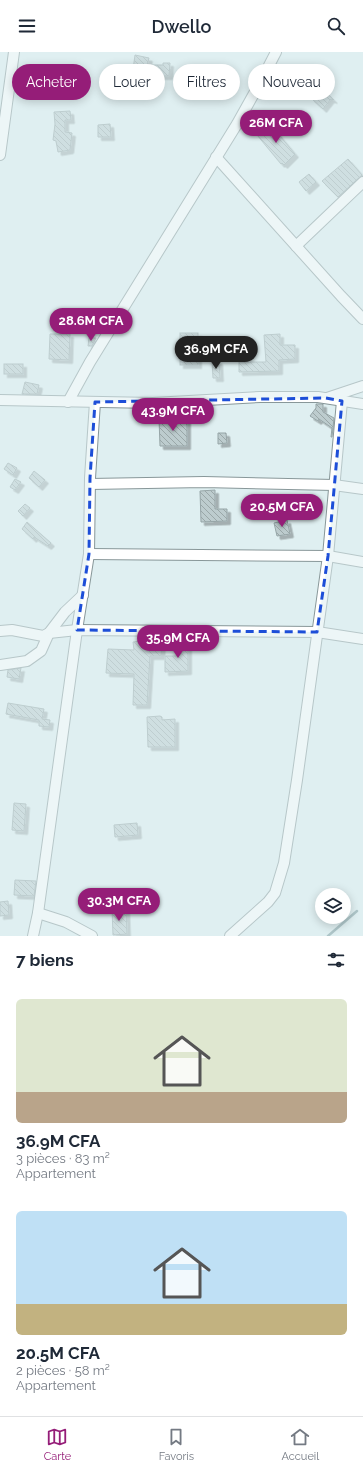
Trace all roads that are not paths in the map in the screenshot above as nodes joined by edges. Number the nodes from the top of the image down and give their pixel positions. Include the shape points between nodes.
1 (14, 52) edge
2 (276, 52) edge
3 (0, 155) edge
4 (216, 157) junction
5 (363, 182) edge
6 (296, 246) junction
7 (363, 319) edge
8 (363, 386) edge
9 (326, 398) junction
10 (0, 400) edge
11 (342, 401) junction
12 (68, 402) junction
13 (95, 402) junction
14 (363, 404) edge
15 (90, 484) junction
16 (334, 485) junction
17 (363, 489) edge
18 (89, 554) junction
19 (328, 556) junction
20 (363, 562) edge
21 (83, 595) junction
22 (77, 630) junction
23 (0, 631) edge
24 (316, 632) junction
25 (49, 633) junction
26 (363, 639) edge
27 (0, 665) edge
28 (38, 913) junction
29 (34, 936) edge
30 (92, 936) edge
31 (230, 936) edge

1 - 3 street
2 - 4 street
4 - 6 street
4 - 12 street
5 - 6 street
6 - 7 street
8 - 9 street
9 - 11 street
9 - 13 street via 153,403
10 - 12 street
11 - 14 street
11 - 16 street
12 - 13 street
13 - 15 street
15 - 16 street via 204,482
15 - 18 street
16 - 17 street
16 - 19 street
18 - 19 street
18 - 21 street
19 - 20 street
19 - 24 street
21 - 22 street
21 - 25 street via 65,612
22 - 24 street
22 - 25 street
22 - 28 street
23 - 25 street via 12,630 43,636
24 - 26 street
24 - 31 street via 297,780 279,882 268,902
25 - 27 street via 41,651 27,661
28 - 29 street
28 - 30 street via 66,922

